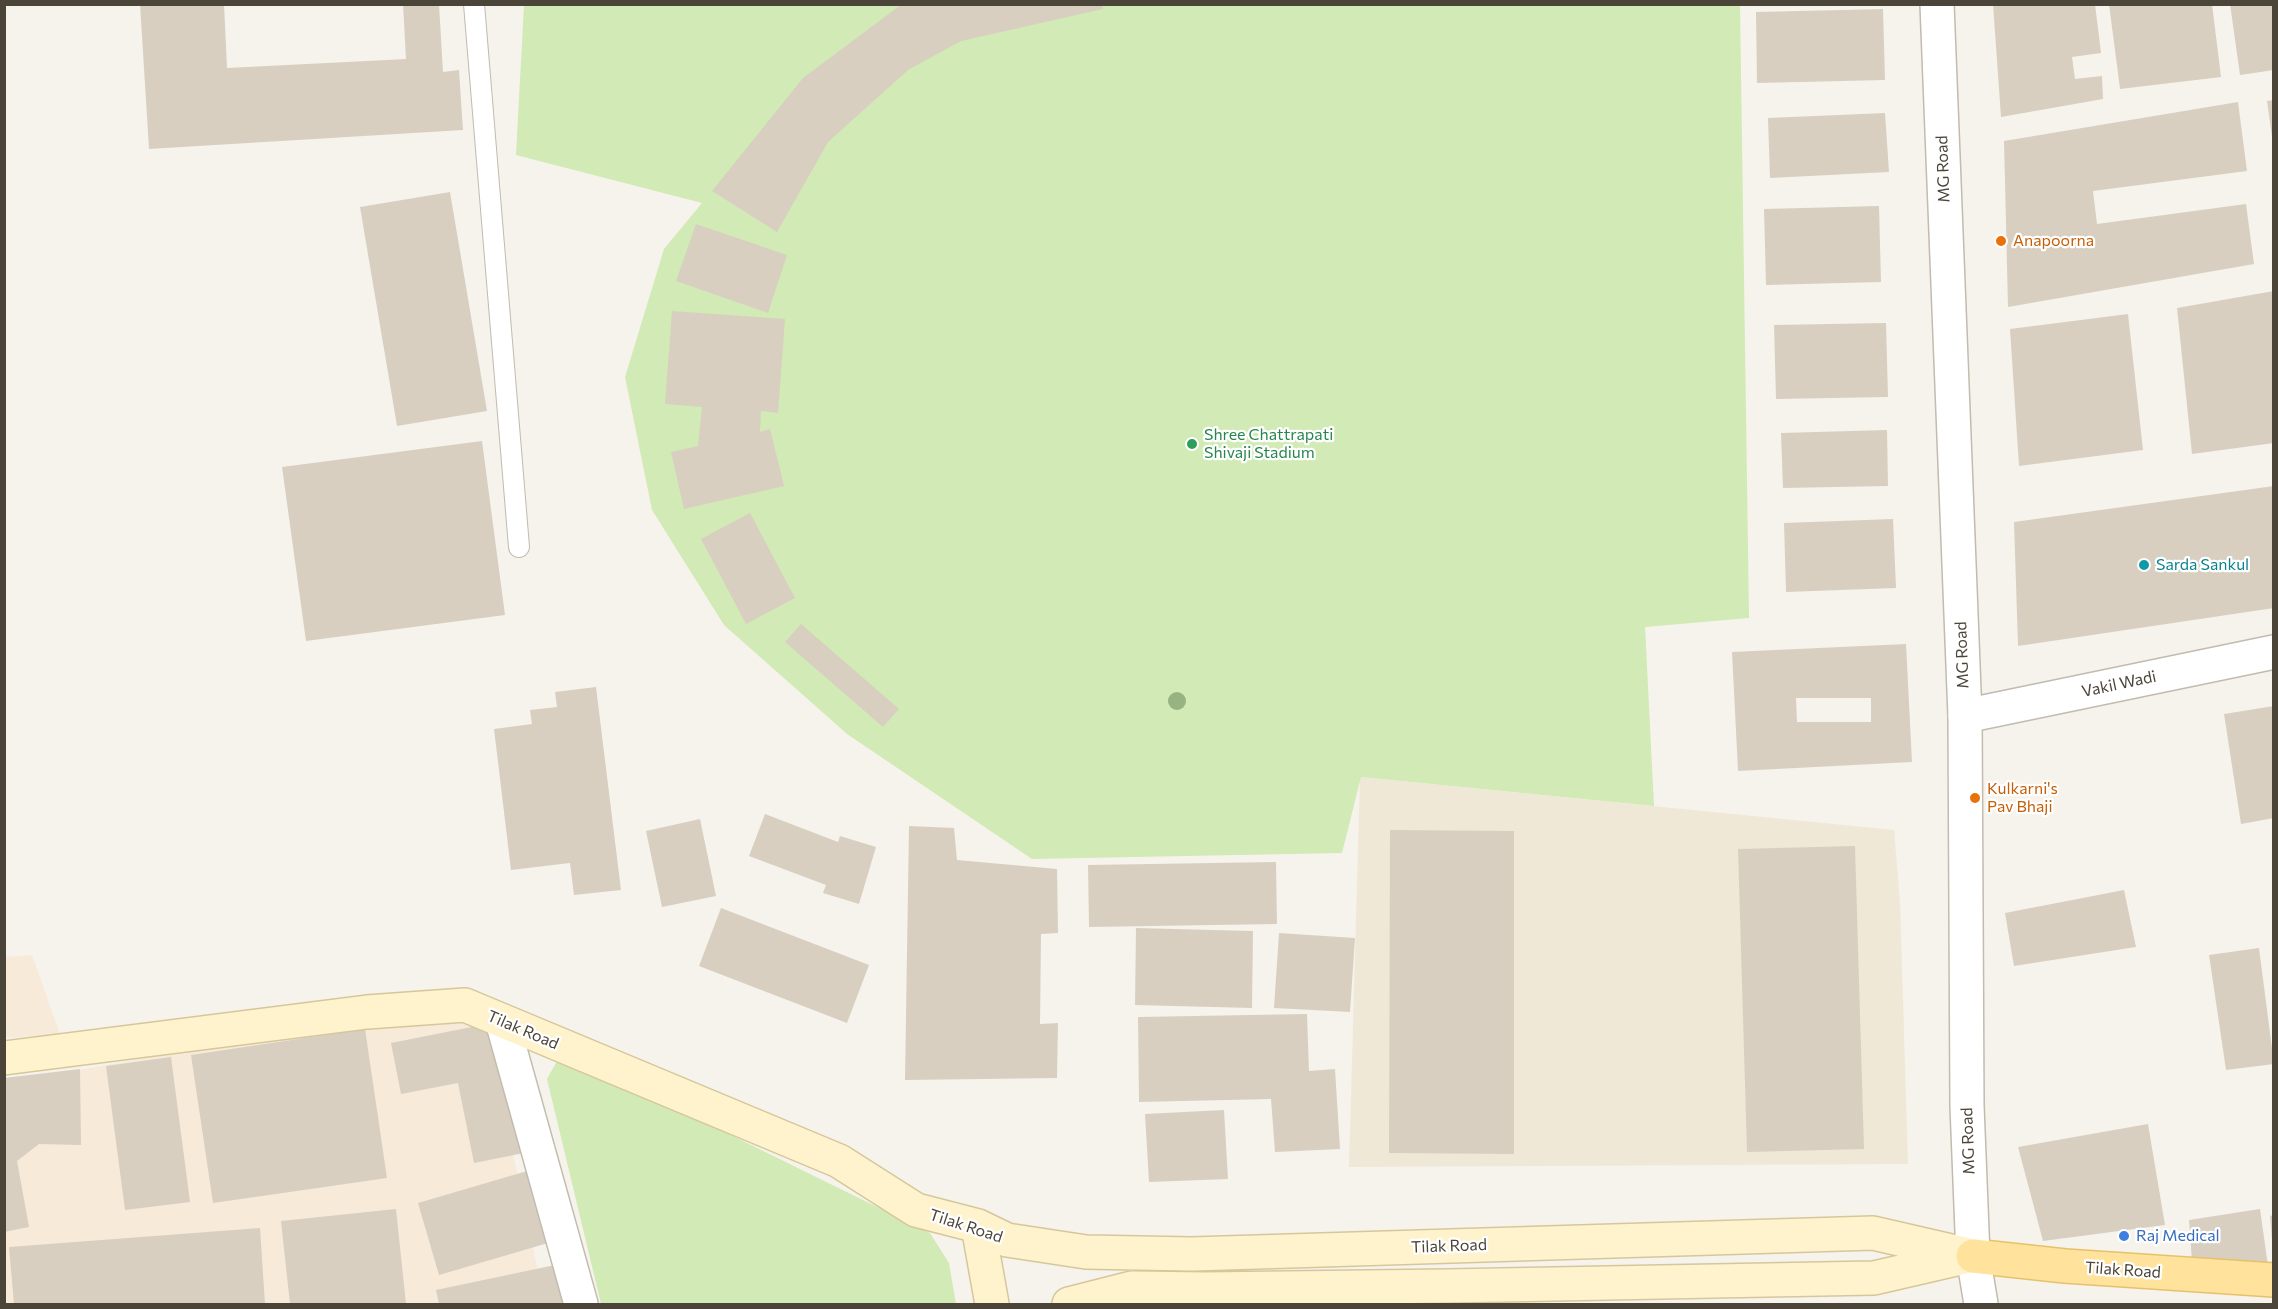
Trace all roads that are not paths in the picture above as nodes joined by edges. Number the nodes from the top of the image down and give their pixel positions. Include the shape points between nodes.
1 (474, 4) edge
2 (1936, 4) edge
3 (519, 547) dead end
4 (2274, 652) edge
5 (1965, 716) junction
6 (502, 1021) junction
7 (4, 1058) edge
8 (978, 1226) junction
9 (1973, 1256) junction
10 (2274, 1280) edge
11 (581, 1305) edge
12 (992, 1305) edge
13 (1069, 1305) edge
14 (1981, 1305) edge

1 - 3 lane
2 - 5 street, MG Road
4 - 5 street, Vakil Wadi
5 - 9 street, MG Road via 1966,1106
6 - 7 main road, Tilak Road via 465,1005 367,1012
6 - 8 main road, Tilak Road via 839,1161 916,1210
6 - 11 street
8 - 9 main road, Tilak Road via 1007,1240 1086,1252 1192,1254 1873,1233
8 - 12 main road
9 - 10 main road, Tilak Road
9 - 13 main road, Tilak Road via 1874,1278 1132,1288
9 - 14 street, MG Road

